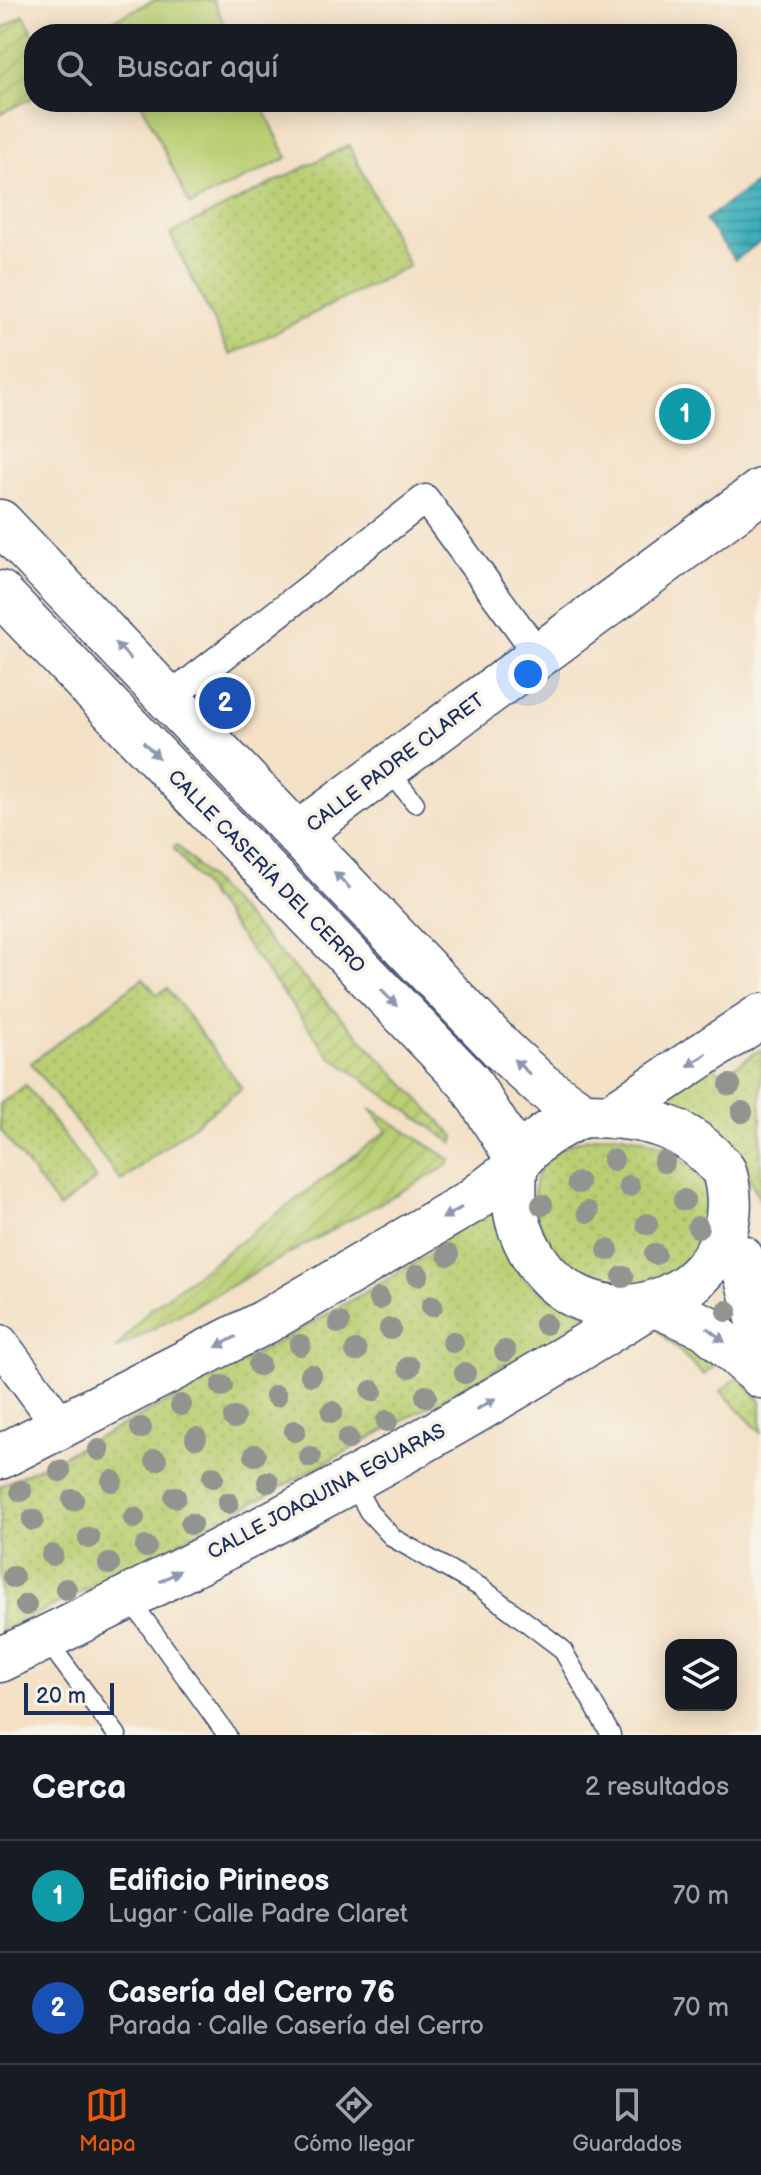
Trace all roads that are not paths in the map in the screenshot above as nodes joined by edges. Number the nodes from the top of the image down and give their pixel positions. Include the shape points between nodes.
1 (761, 491) edge
2 (0, 522) edge
3 (0, 593) edge
4 (539, 655) junction
5 (168, 699) junction
6 (387, 768) junction
7 (415, 803) dead end
8 (298, 834) junction
9 (761, 1016) edge
10 (597, 1115) junction
11 (517, 1164) junction
12 (749, 1247) edge
13 (653, 1309) junction
14 (761, 1329) edge
15 (0, 1343) edge
16 (761, 1376) edge
17 (62, 1427) junction
18 (0, 1457) edge
19 (351, 1480) junction
20 (129, 1598) junction
21 (45, 1638) junction
22 (0, 1660) edge
23 (117, 1735) edge
24 (227, 1735) edge
25 (611, 1735) edge

1 - 4 main road, CALLE PADRE CLARET
5 -> 2 main road
3 -> 11 main road, CALLE CASERÍA DEL CERRO via 469,1082
4 - 5 street via 425,499
4 - 6 main road, CALLE PADRE CLARET
5 - 8 main road
6 - 7 lane
6 - 8 main road, CALLE PADRE CLARET
10 -> 8 main road via 541,1085 503,1050
9 -> 10 main road
10 - 11 main road via 559,1125
10 - 12 main road via 682,1131 730,1178 743,1207
11 - 13 main road via 518,1225 543,1268 556,1281 612,1307
11 -> 17 main road via 472,1201 265,1322
12 - 13 main road via 726,1280 700,1295
12 - 14 main road
13 -> 16 main road via 706,1327
19 -> 13 main road, CALLE JOAQUINA EGUARAS
15 - 17 street
17 - 18 main road
20 -> 19 main road, CALLE JOAQUINA EGUARAS
19 - 25 lane via 369,1512 393,1538 480,1587 562,1649
20 - 21 main road, CALLE JOAQUINA EGUARAS
20 - 24 lane
21 - 22 main road, CALLE JOAQUINA EGUARAS
21 - 23 lane

